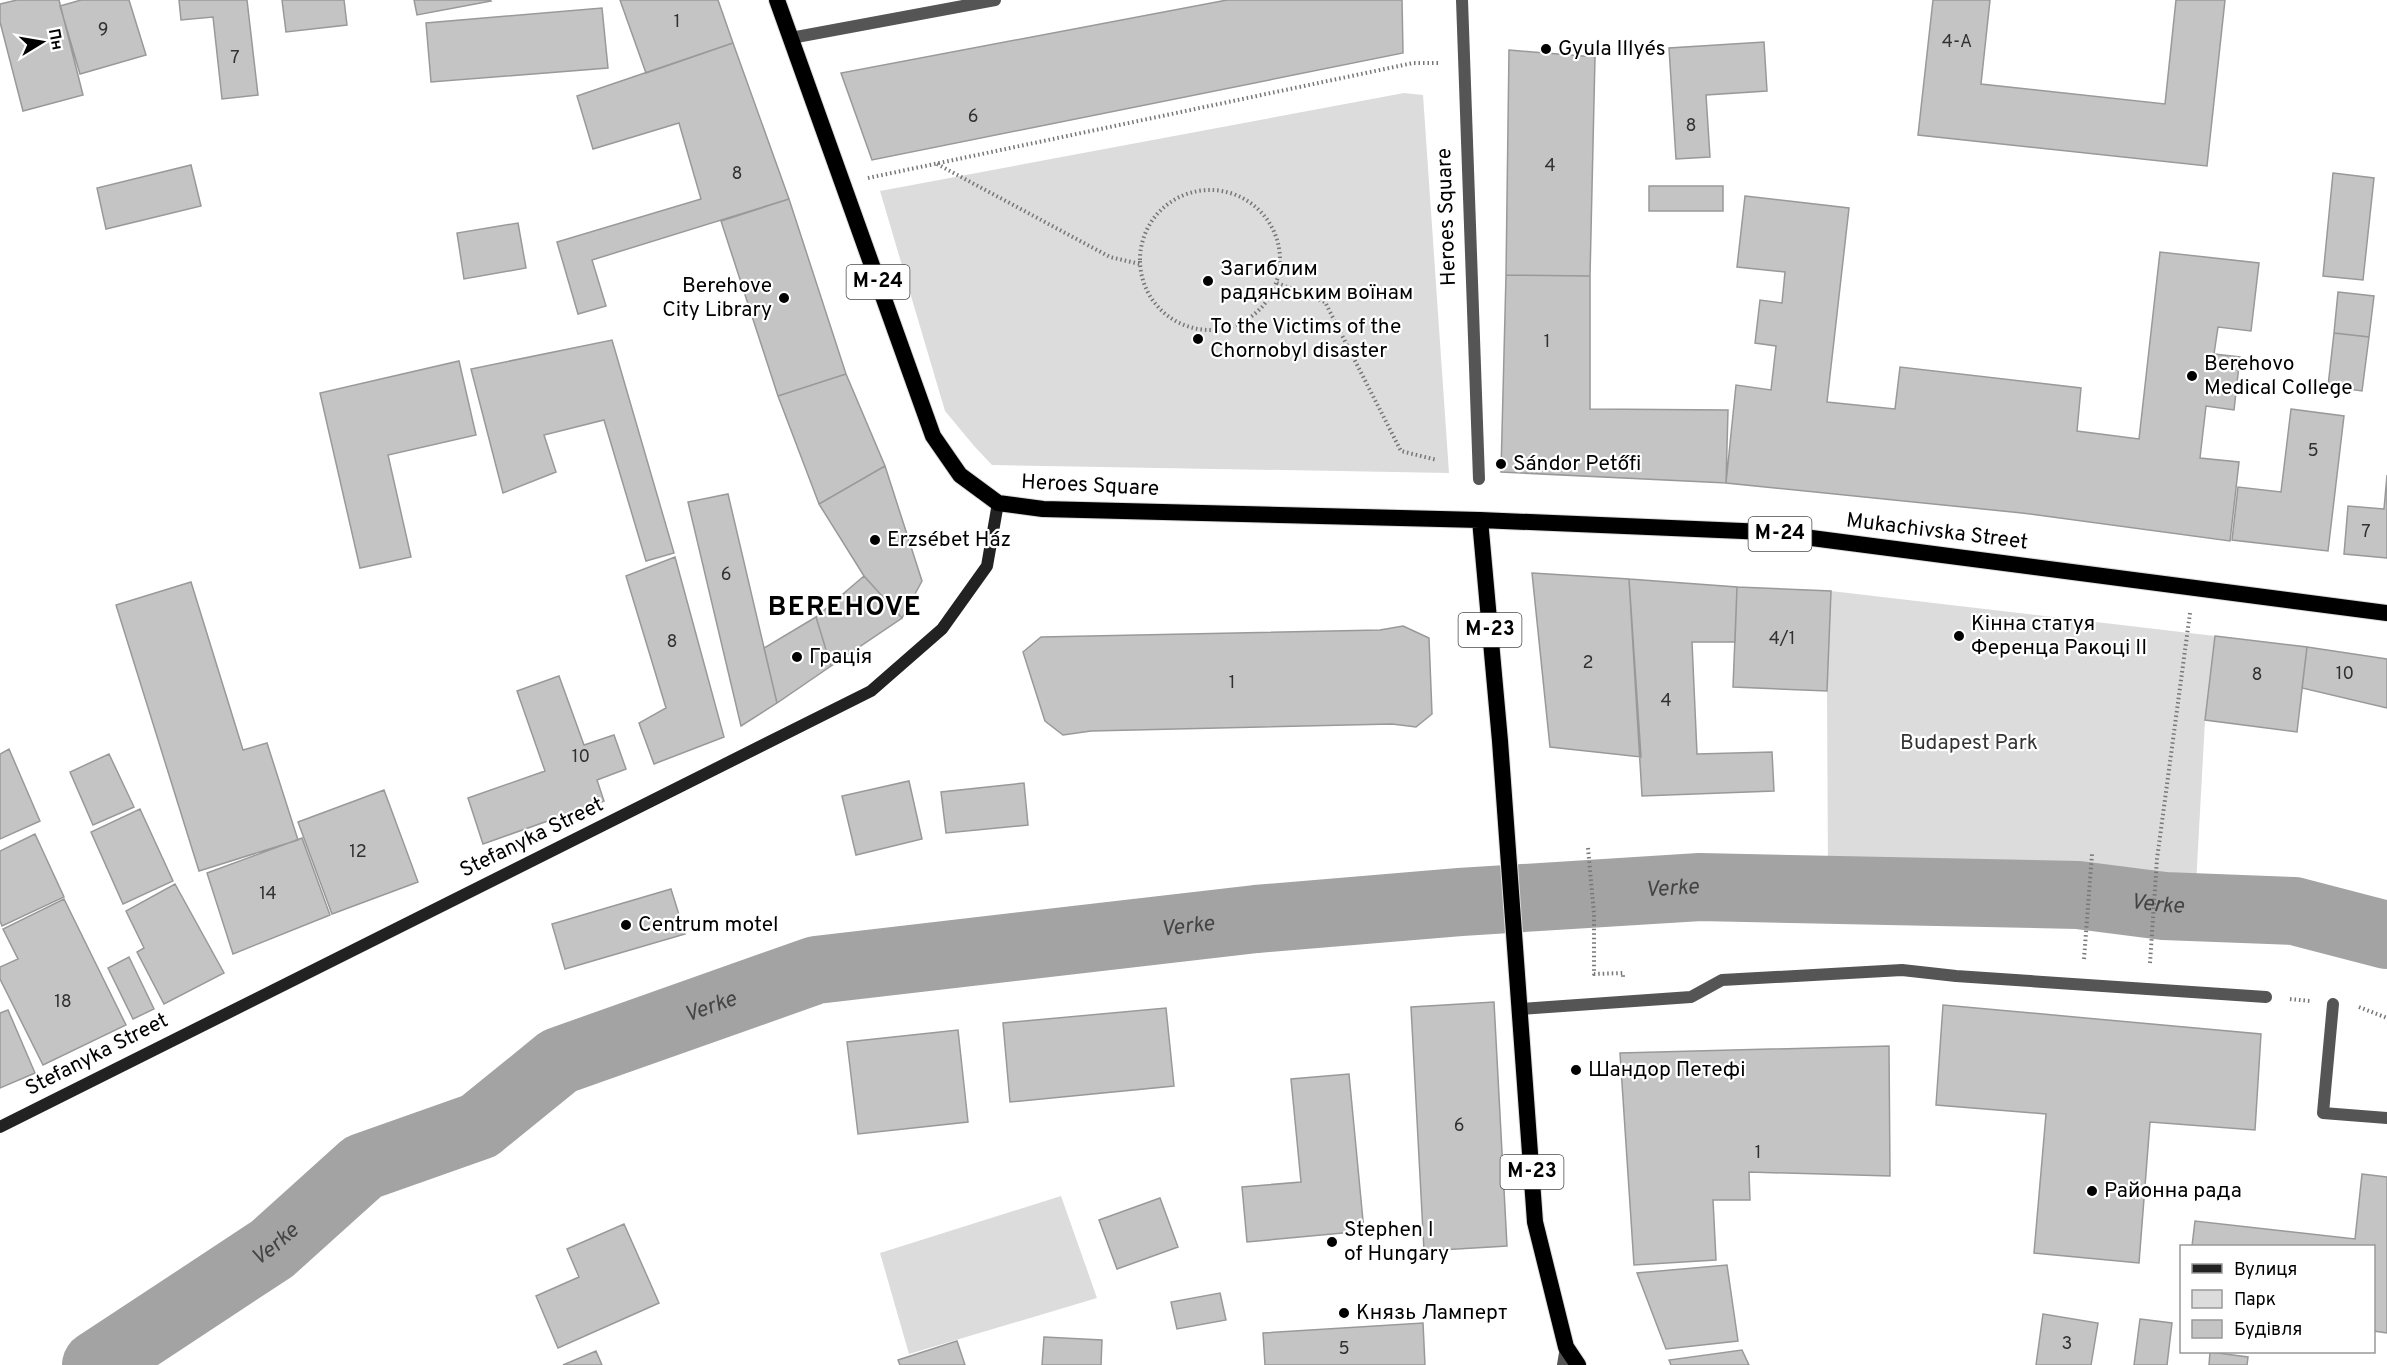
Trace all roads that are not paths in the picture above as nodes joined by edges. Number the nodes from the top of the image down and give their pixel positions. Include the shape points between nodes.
1 (777, 0) edge
2 (995, 0) edge
3 (1462, 0) edge
4 (792, 38) junction
5 (1479, 479) dead end
6 (998, 503) junction
7 (1480, 520) junction
8 (2387, 613) edge
9 (2266, 997) dead end
10 (1519, 1002) junction
11 (2333, 1004) dead end
12 (2387, 1118) edge
13 (0, 1127) edge
14 (1566, 1347) junction
15 (1563, 1365) edge
16 (1578, 1365) edge

1 - 4 highway, М-24
2 - 4 street
3 - 5 street, Heroes Square
4 - 6 highway, Heroes Square / М-24 via 933,436 960,475
6 - 7 highway, Heroes Square / М-24 via 1042,509
6 - 13 main road, Stefanyka Street via 987,566 942,628 871,691
7 - 8 highway, Mukachivska Street / М-24 via 1766,532
7 - 10 highway, М-23
9 - 10 street via 1902,970 1722,980 1691,997
10 - 14 highway, М-23 via 1535,1222
11 - 12 street via 2323,1113
14 - 15 street
14 - 16 highway, М-23

